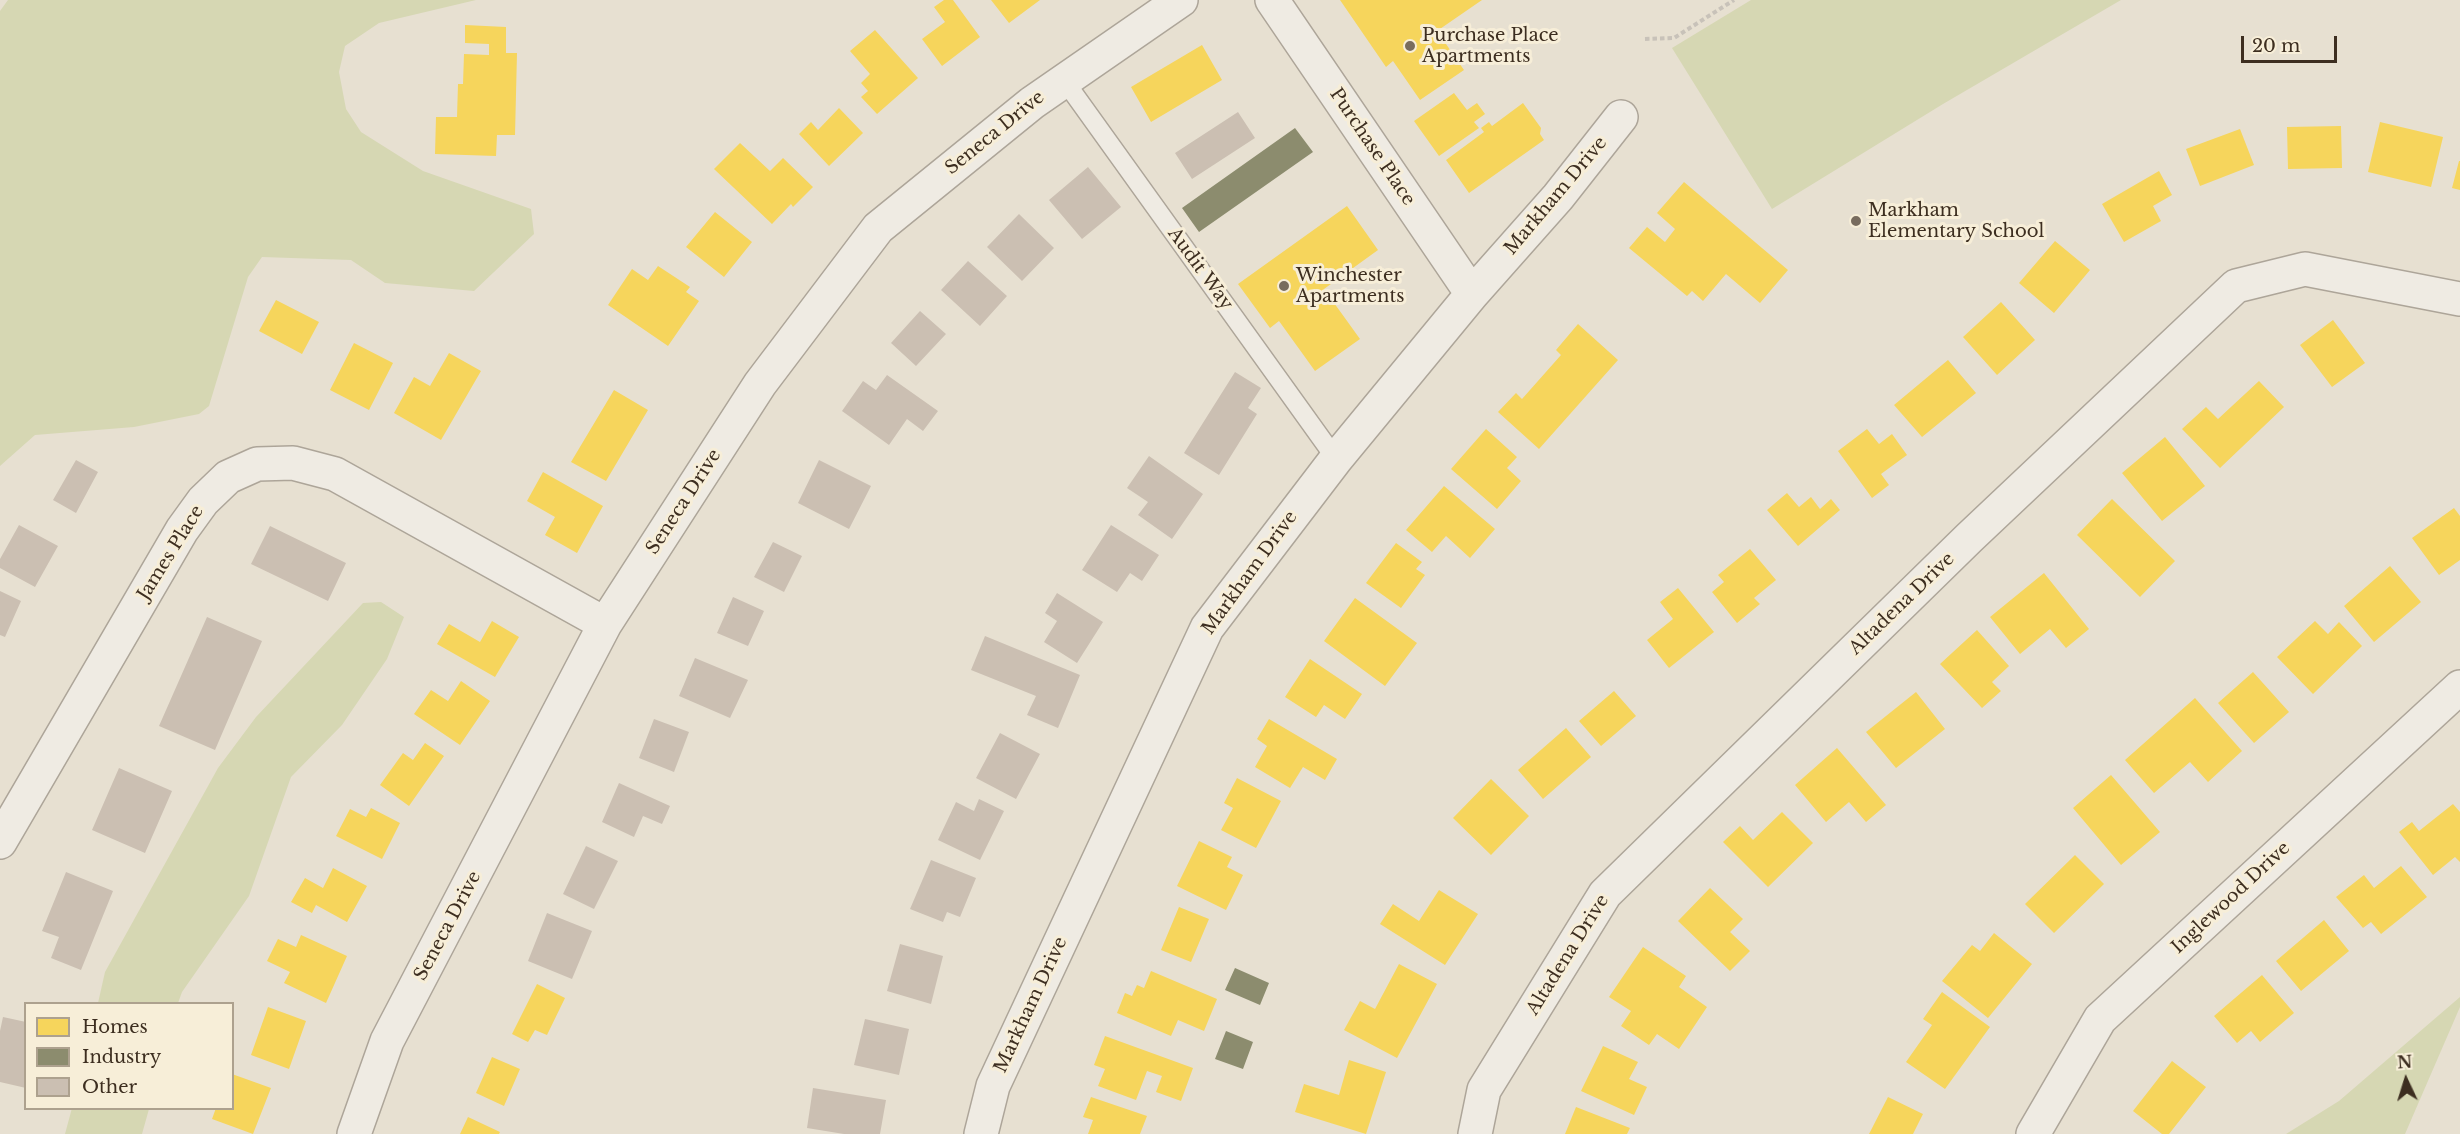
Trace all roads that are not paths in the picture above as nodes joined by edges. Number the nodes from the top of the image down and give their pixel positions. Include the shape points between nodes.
1 (1181, 0) edge
2 (1272, 0) edge
3 (1064, 80) junction
4 (1621, 117) dead end
5 (1472, 294) junction
6 (2460, 299) edge
7 (1336, 459) junction
8 (605, 624) junction
9 (2460, 687) edge
10 (0, 842) edge
11 (354, 1134) edge
12 (981, 1134) edge
13 (1475, 1134) edge
14 (2033, 1134) edge

1 - 3 street, Seneca Drive
2 - 5 street, Purchase Place
3 - 7 lane, Audit Way
3 - 8 street, Seneca Drive via 878,228 760,384
4 - 5 street, Markham Drive via 1558,197
5 - 7 street, Markham Drive
6 - 13 street, Altadena Drive via 2304,269 2236,286 1969,538 1605,894 1484,1090
7 - 12 street, Markham Drive via 1207,628 993,1086
8 - 10 street, James Place via 335,474 294,463 257,464 228,477 203,501 182,530
8 - 11 street, Seneca Drive via 387,1041
9 - 14 street, Inglewood Drive via 2100,1019

